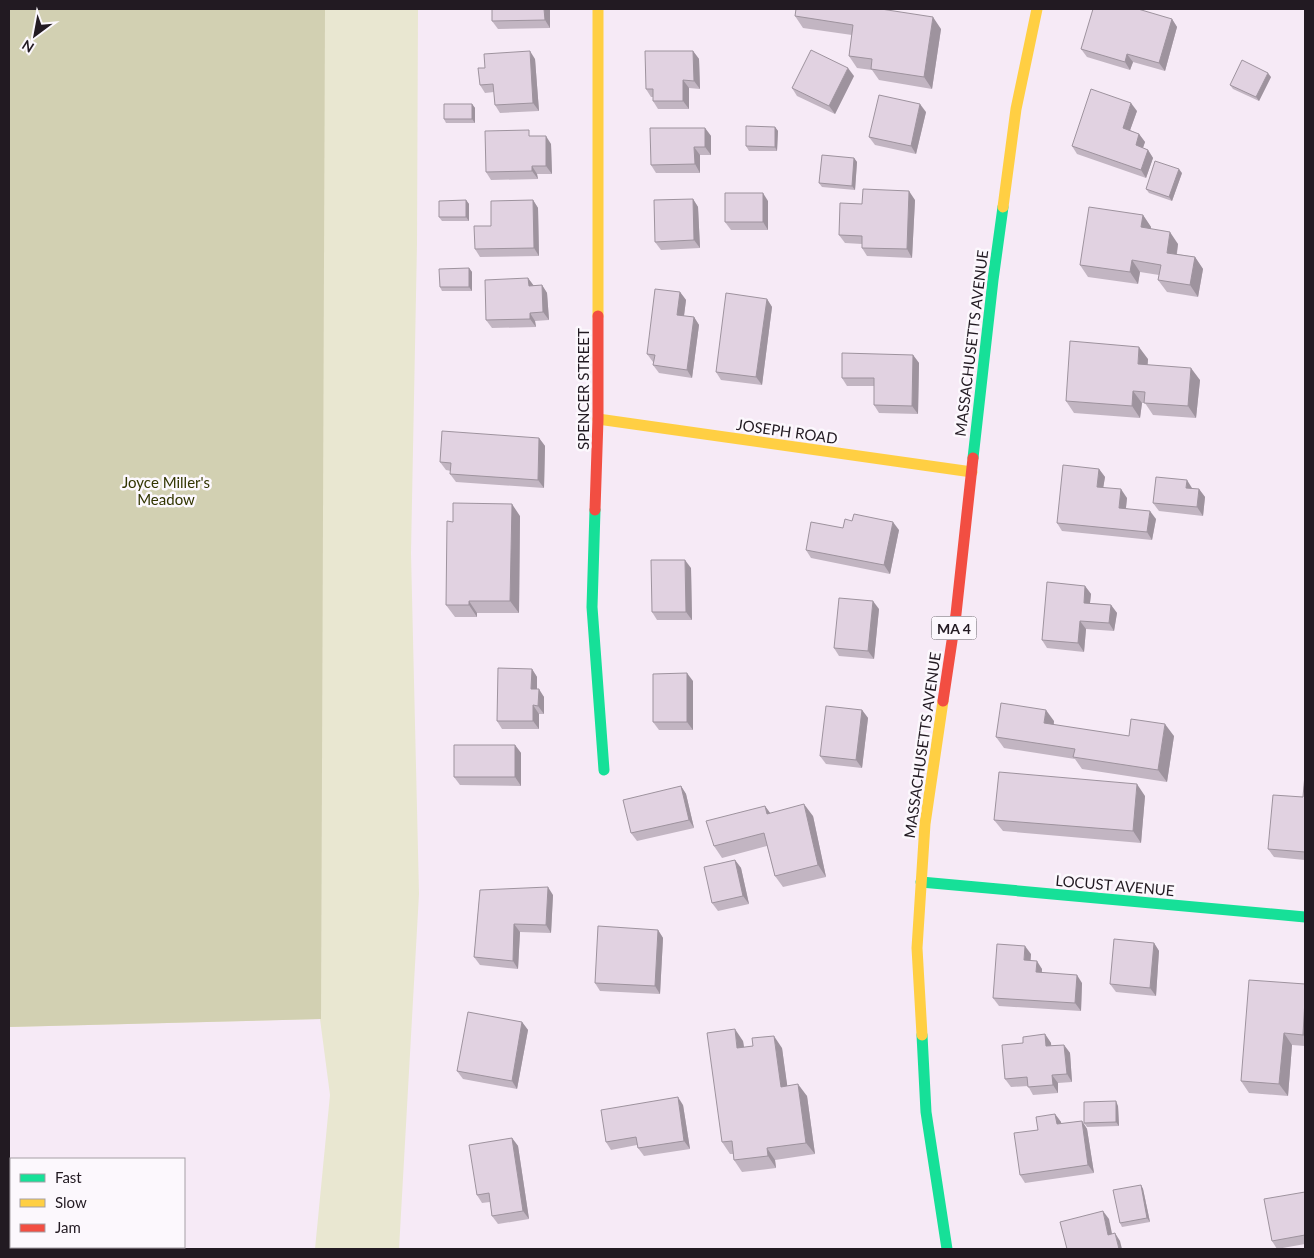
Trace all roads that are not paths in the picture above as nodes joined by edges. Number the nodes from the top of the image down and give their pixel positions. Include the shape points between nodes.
1 (598, 9) edge
2 (1037, 9) edge
3 (598, 419) junction
4 (972, 472) junction
5 (604, 770) dead end
6 (921, 882) junction
7 (1305, 917) edge
8 (947, 1249) edge

1 - 3 street, SPENCER STREET
2 - 4 street, MASSACHUSETTS AVENUE / MA 4 via 1015,118
3 - 4 street, JOSEPH ROAD
3 - 5 street, SPENCER STREET via 592,607
4 - 6 street, MASSACHUSETTS AVENUE / MA 4 via 956,614 925,824
6 - 7 street, LOCUST AVENUE
6 - 8 street, MASSACHUSETTS AVENUE / MA 4 via 917,948 926,1112

